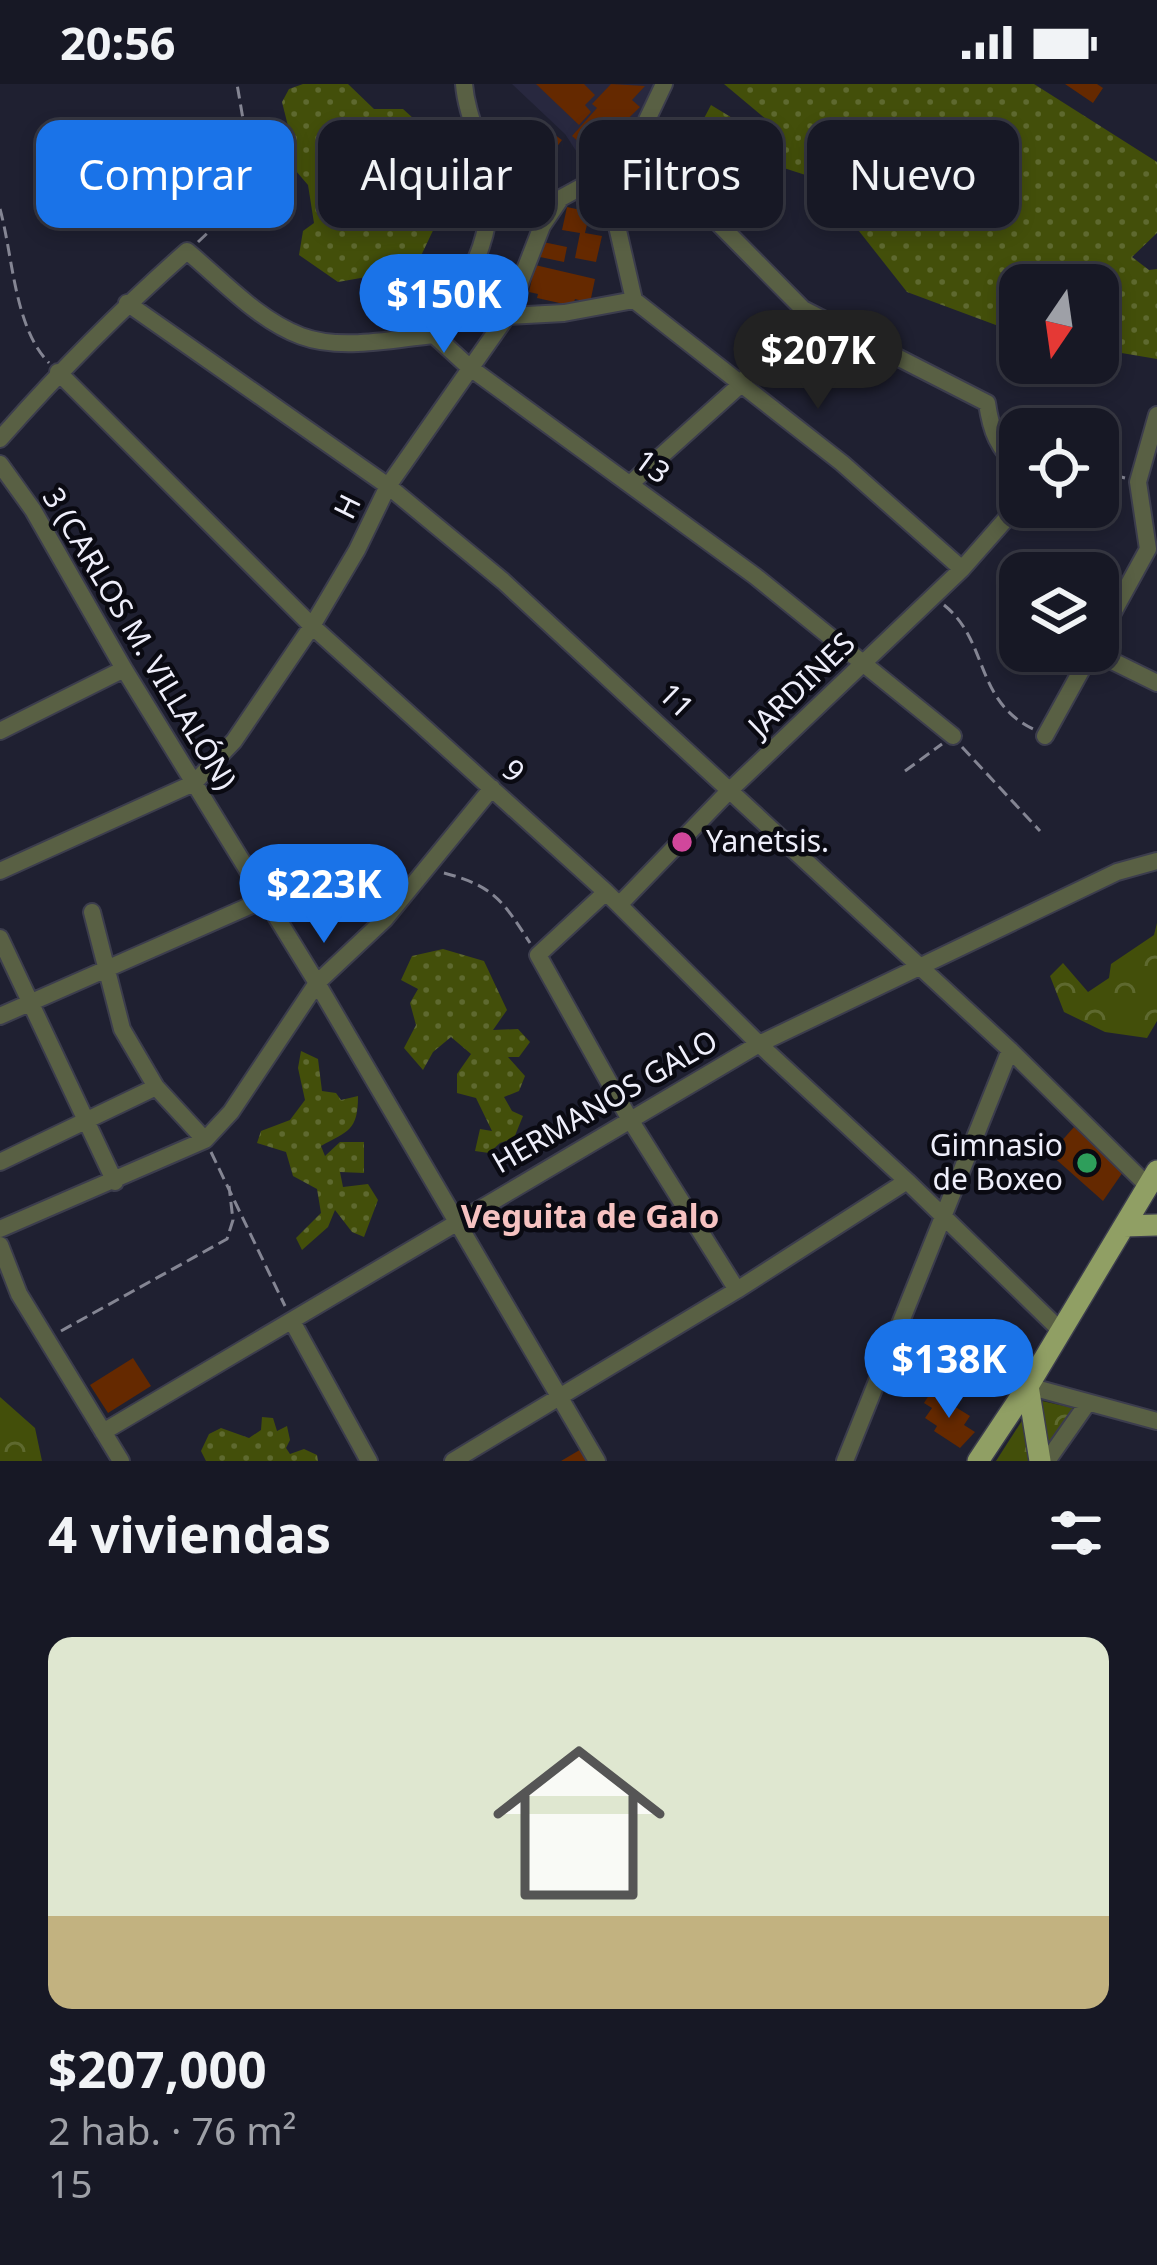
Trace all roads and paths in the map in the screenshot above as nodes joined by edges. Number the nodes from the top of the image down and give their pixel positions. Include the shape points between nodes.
1 (237, 84) edge
2 (464, 84) edge
3 (664, 84) edge
4 (471, 120) edge
5 (647, 120) edge
6 (579, 188) edge
7 (555, 207) edge
8 (0, 209) edge
9 (485, 228) edge
10 (541, 228) edge
11 (617, 228) edge
12 (723, 228) edge
13 (188, 251) junction
14 (634, 301) junction
15 (128, 303) junction
16 (803, 308) junction
17 (507, 316) junction
18 (434, 335) junction
19 (469, 367) junction
20 (58, 372) junction
21 (739, 386) junction
22 (1156, 416) edge
23 (0, 440) edge
24 (999, 445) edge
25 (0, 464) edge
26 (1119, 477) edge
27 (1138, 482) junction
28 (630, 484) junction
29 (388, 486) junction
30 (999, 527) edge
31 (1152, 550) edge
32 (962, 569) junction
33 (931, 595) junction
34 (1119, 605) edge
35 (312, 626) junction
36 (864, 664) junction
37 (1119, 664) edge
38 (124, 669) junction
39 (1080, 672) edge
40 (1157, 683) edge
41 (2, 724) edge
42 (953, 736) junction
43 (1045, 736) joint
44 (905, 771) dead end
45 (194, 783) junction
46 (492, 788) junction
47 (728, 792) junction
48 (1040, 831) dead end
49 (1157, 861) edge
50 (425, 868) junction
51 (0, 872) edge
52 (613, 898) junction
53 (263, 900) junction
54 (92, 912) dead end
55 (0, 938) edge
56 (538, 955) junction
57 (919, 965) junction
58 (107, 969) junction
59 (317, 983) junction
60 (27, 1003) junction
61 (0, 1016) edge
62 (759, 1044) junction
63 (1010, 1050) junction
64 (156, 1087) junction
65 (629, 1118) junction
66 (85, 1120) junction
67 (205, 1140) junction
68 (0, 1162) edge
69 (1152, 1179) edge
70 (907, 1180) junction
71 (115, 1182) junction
72 (229, 1186) junction
73 (944, 1216) junction
74 (454, 1222) junction
75 (1157, 1225) edge
76 (1124, 1226) junction
77 (0, 1229) edge
78 (0, 1245) edge
79 (737, 1290) junction
80 (293, 1323) junction
81 (1062, 1332) junction
82 (46, 1339) junction
83 (1028, 1387) junction
84 (557, 1397) junction
85 (1087, 1403) junction
86 (1157, 1421) edge
87 (103, 1432) junction
88 (121, 1461) edge
89 (369, 1461) edge
90 (453, 1461) edge
91 (597, 1461) edge
92 (845, 1461) edge
93 (978, 1461) edge
94 (1044, 1461) edge

1 - 13 path via 250,160 246,183
2 - 4 street
3 - 5 street, H
6 - 7 street, H
8 - 20 path via 21,311 36,350
9 - 18 street via 475,268
10 - 17 street, H
11 - 14 street
12 - 16 street
13 - 15 street
13 - 18 street via 252,307 302,336 338,343
14 - 17 street
14 - 21 street
15 - 20 street
15 - 29 street, 11
16 - 21 street
16 - 24 street via 987,403
17 - 19 street, H
18 - 19 street, 13
19 - 28 street, 13
19 - 29 street, H
20 - 23 street
20 - 35 street, 9
21 - 28 street
21 - 32 street
22 - 27 street
25 - 38 street, 3 (CARLOS M. VILLALÓN)
26 - 27 path
27 - 31 street
28 - 36 street, 13
29 - 35 street, H
29 - 47 street, 11 via 503,581
30 - 32 street, JARDINES
31 - 34 street
32 - 33 street, JARDINES
33 - 36 street, JARDINES
33 - 43 path via 958,617 1009,718
35 - 45 street, H via 234,742
35 - 46 street, 9
36 - 42 street, 13
36 - 47 street, JARDINES
37 - 40 street
38 - 41 street
38 - 45 street, 3 (CARLOS M. VILLALÓN)
39 - 43 street
42 - 44 path
42 - 48 path
45 - 51 street, H
45 - 53 street, 3 (CARLOS M. VILLALÓN)
46 - 50 street
46 - 52 street, 9
47 - 52 street, JARDINES
47 - 57 street, 11
49 - 57 street, HERMANOS GALO
50 - 56 path via 475,881 502,899
50 - 59 street via 386,919
52 - 56 street, JARDINES
52 - 62 street, 9
53 - 58 street
53 - 59 street, 3 (CARLOS M. VILLALÓN)
54 - 58 street
55 - 60 street
56 - 65 street
57 - 62 street, HERMANOS GALO
57 - 63 street, 11
58 - 60 street
58 - 64 street via 122,1029
59 - 67 street
59 - 74 street, 3 (CARLOS M. VILLALÓN)
60 - 61 street
60 - 66 street
62 - 65 street, HERMANOS GALO
62 - 70 street, 9
63 - 69 street, 11
63 - 73 street
64 - 66 street
64 - 67 street
65 - 74 street, HERMANOS GALO
65 - 79 street
66 - 68 street
66 - 71 street
67 - 71 street
67 - 72 path
69 - 76 main road
70 - 73 street, 9
70 - 79 street
71 - 77 street
72 - 80 path
72 - 82 path via 226,1240
73 - 81 street, 9
73 - 92 street
74 - 80 street, HERMANOS GALO
74 - 84 street, 3 (CARLOS M. VILLALÓN)
75 - 76 main road
76 - 81 main road
78 - 82 street
79 - 84 street
80 - 87 street, HERMANOS GALO
80 - 89 street
81 - 83 main road
82 - 87 street
83 - 85 street
83 - 93 main road
83 - 94 main road
84 - 90 street
84 - 91 street, 3 (CARLOS M. VILLALÓN)
85 - 86 street
85 - 94 street
87 - 88 street

